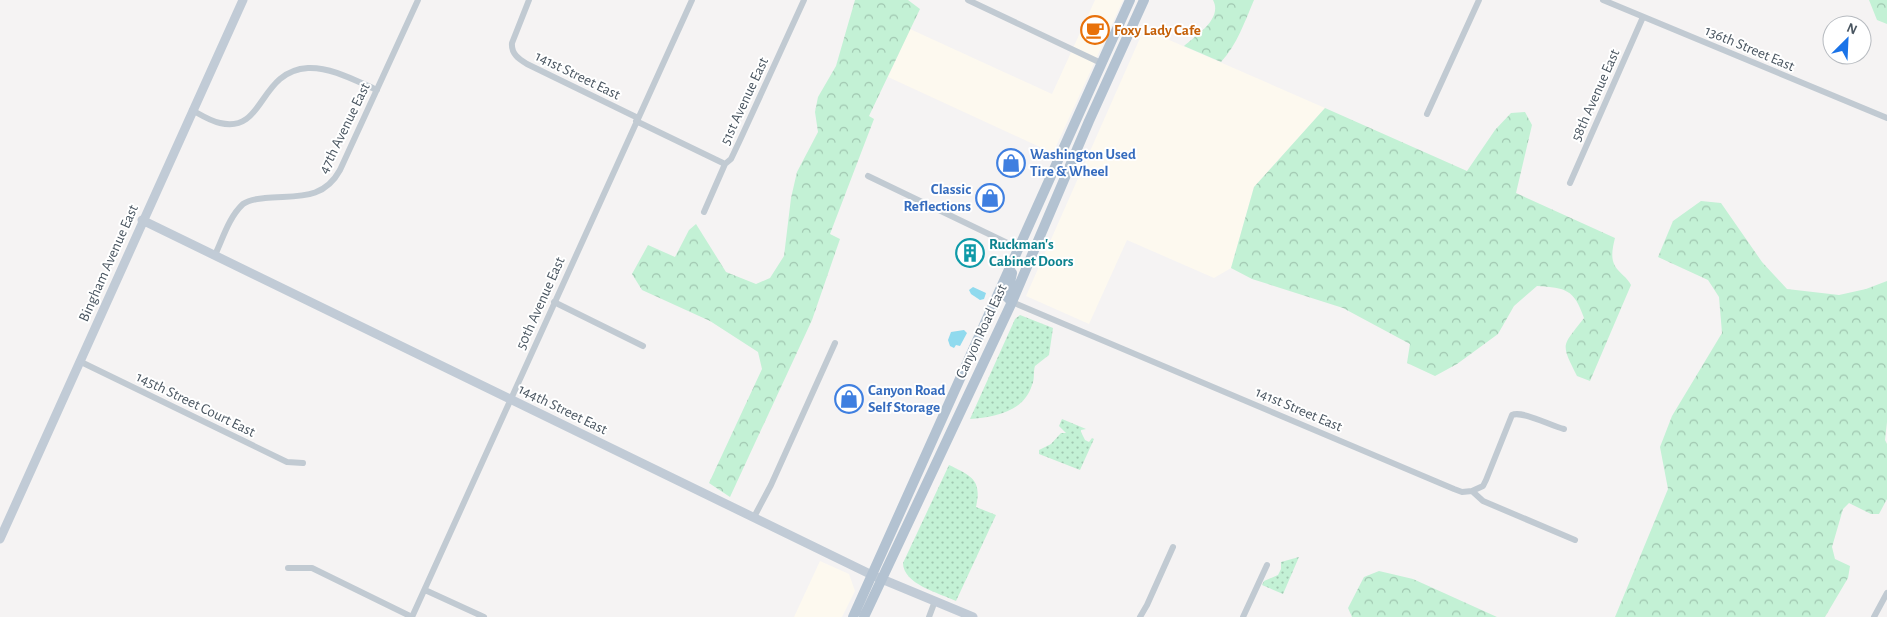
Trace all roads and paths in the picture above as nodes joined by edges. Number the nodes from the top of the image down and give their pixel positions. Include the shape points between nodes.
1 (243, 0) edge
2 (418, 0) edge
3 (529, 0) edge
4 (692, 0) edge
5 (804, 0) edge
6 (968, 0) edge
7 (1130, 0) edge
8 (1144, 0) edge
9 (1479, 0) edge
10 (1603, 0) edge
11 (1643, 17) junction
12 (1101, 63) junction
13 (377, 90) junction
14 (192, 110) junction
15 (1427, 114) dead end
16 (1887, 118) edge
17 (637, 120) junction
18 (1089, 121) junction
19 (725, 164) junction
20 (868, 176) dead end
21 (1570, 183) dead end
22 (704, 212) dead end
23 (142, 220) junction
24 (1018, 248) junction
25 (215, 255) junction
26 (554, 302) junction
27 (1012, 302) junction
28 (835, 343) dead end
29 (643, 346) dead end
30 (80, 361) junction
31 (510, 399) junction
32 (1564, 429) dead end
33 (303, 464) dead end
34 (1472, 491) junction
35 (754, 517) junction
36 (0, 539) edge
37 (1575, 540) dead end
38 (1173, 546) dead end
39 (1267, 565) dead end
40 (288, 568) dead end
41 (877, 578) junction
42 (425, 590) junction
43 (1887, 593) edge
44 (935, 601) junction
45 (412, 617) edge
46 (484, 617) edge
47 (853, 617) edge
48 (864, 617) edge
49 (929, 617) edge
50 (973, 617) edge
51 (1140, 617) edge
52 (1243, 617) edge
53 (1874, 617) edge

1 - 14 street, Bingham Avenue East
2 - 13 street, 47th Avenue East
3 - 17 street, 141st Street East via 515,34 512,49 516,56
4 - 17 street, 50th Avenue East
5 - 19 street, 51st Avenue East via 731,159
6 - 12 street
7 - 12 main road, Canyon Road East
8 - 18 main road, Canyon Road East
9 - 15 street
10 - 11 street, 136th Street East
11 - 16 street, 136th Street East
11 - 21 street, 58th Avenue East
12 - 18 main road via 1105,71
12 - 24 main road, Canyon Road East
13 - 14 street via 324,69 305,68 280,78 251,116 240,122 222,124
13 - 25 street, 47th Avenue East via 333,183 312,194 254,199 245,203 234,216
14 - 23 street, Bingham Avenue East
17 - 19 street, 141st Street East
17 - 26 street, 50th Avenue East
18 - 27 main road, Canyon Road East
19 - 22 street, 51st Avenue East
20 - 24 street
23 - 25 street, 144th Street East
23 - 30 street, Bingham Avenue East
24 - 27 main road via 1007,293
24 - 41 main road, Canyon Road East
25 - 31 street, 144th Street East
26 - 29 street
26 - 31 street, 50th Avenue East
27 - 34 street, 141st Street East via 1454,489
27 - 41 main road, Canyon Road East
28 - 35 street
30 - 33 street, 145th Street Court East via 287,462
30 - 36 street, Bingham Avenue East
31 - 35 street, 144th Street East
31 - 42 street, 50th Avenue East
32 - 34 street via 1521,414 1512,415 1483,486
34 - 37 street, 141st Street East via 1483,501
35 - 41 street, 144th Street East
38 - 51 street
39 - 52 street
40 - 45 street via 312,568
41 - 44 street, 144th Street East
41 - 47 main road, Canyon Road East
41 - 48 main road, Canyon Road East
42 - 45 street, 50th Avenue East
42 - 46 street
43 - 53 street
44 - 49 street
44 - 50 street, 144th Street East

